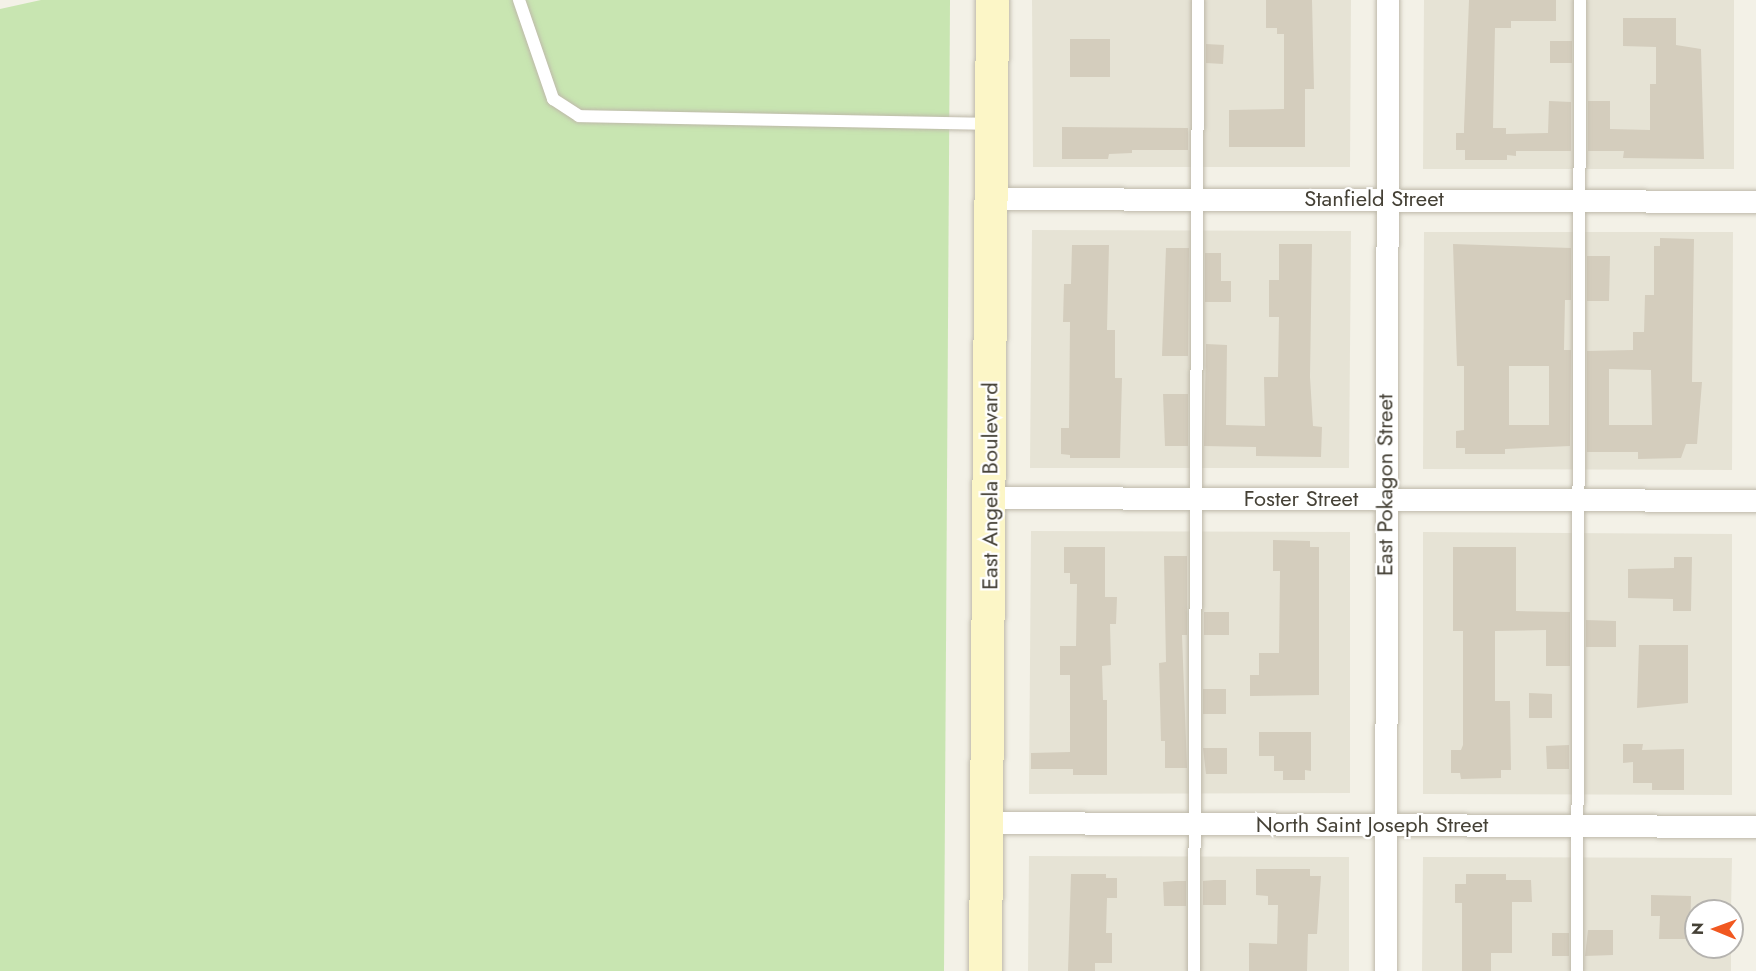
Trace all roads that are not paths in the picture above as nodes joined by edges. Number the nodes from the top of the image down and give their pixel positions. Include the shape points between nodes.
1 (519, 0) edge
2 (992, 0) edge
3 (1198, 0) edge
4 (1388, 0) edge
5 (1580, 0) edge
6 (991, 124) junction
7 (1198, 198) junction
8 (992, 199) junction
9 (1387, 199) junction
10 (1580, 200) junction
11 (1756, 202) edge
12 (990, 498) junction
13 (1385, 499) junction
14 (1197, 500) junction
15 (1579, 501) junction
16 (1756, 501) edge
17 (988, 823) junction
18 (1196, 825) junction
19 (1385, 826) junction
20 (1578, 826) junction
21 (1756, 827) edge
22 (985, 971) edge
23 (1194, 971) edge
24 (1386, 971) edge
25 (1577, 971) edge

1 - 6 lane via 554,99 579,116
2 - 6 main road, East Angela Boulevard
3 - 7 lane
4 - 9 street, East Pokagon Street
5 - 10 lane
6 - 8 main road, East Angela Boulevard
7 - 8 street, Stanfield Street
7 - 9 street, Stanfield Street
7 - 14 lane
8 - 12 main road, East Angela Boulevard
9 - 10 street, Stanfield Street
9 - 13 street, East Pokagon Street
10 - 11 street, Stanfield Street
10 - 15 lane
12 - 14 street, Foster Street
12 - 17 main road, East Angela Boulevard
13 - 14 street, Foster Street
13 - 15 street, Foster Street
13 - 19 street, East Pokagon Street
14 - 18 lane
15 - 16 street, Foster Street
15 - 20 lane
17 - 18 street, North Saint Joseph Street
17 - 22 main road, East Angela Boulevard
18 - 19 street, North Saint Joseph Street
18 - 23 lane
19 - 20 street, North Saint Joseph Street
19 - 24 street, East Pokagon Street
20 - 21 street, North Saint Joseph Street
20 - 25 lane

